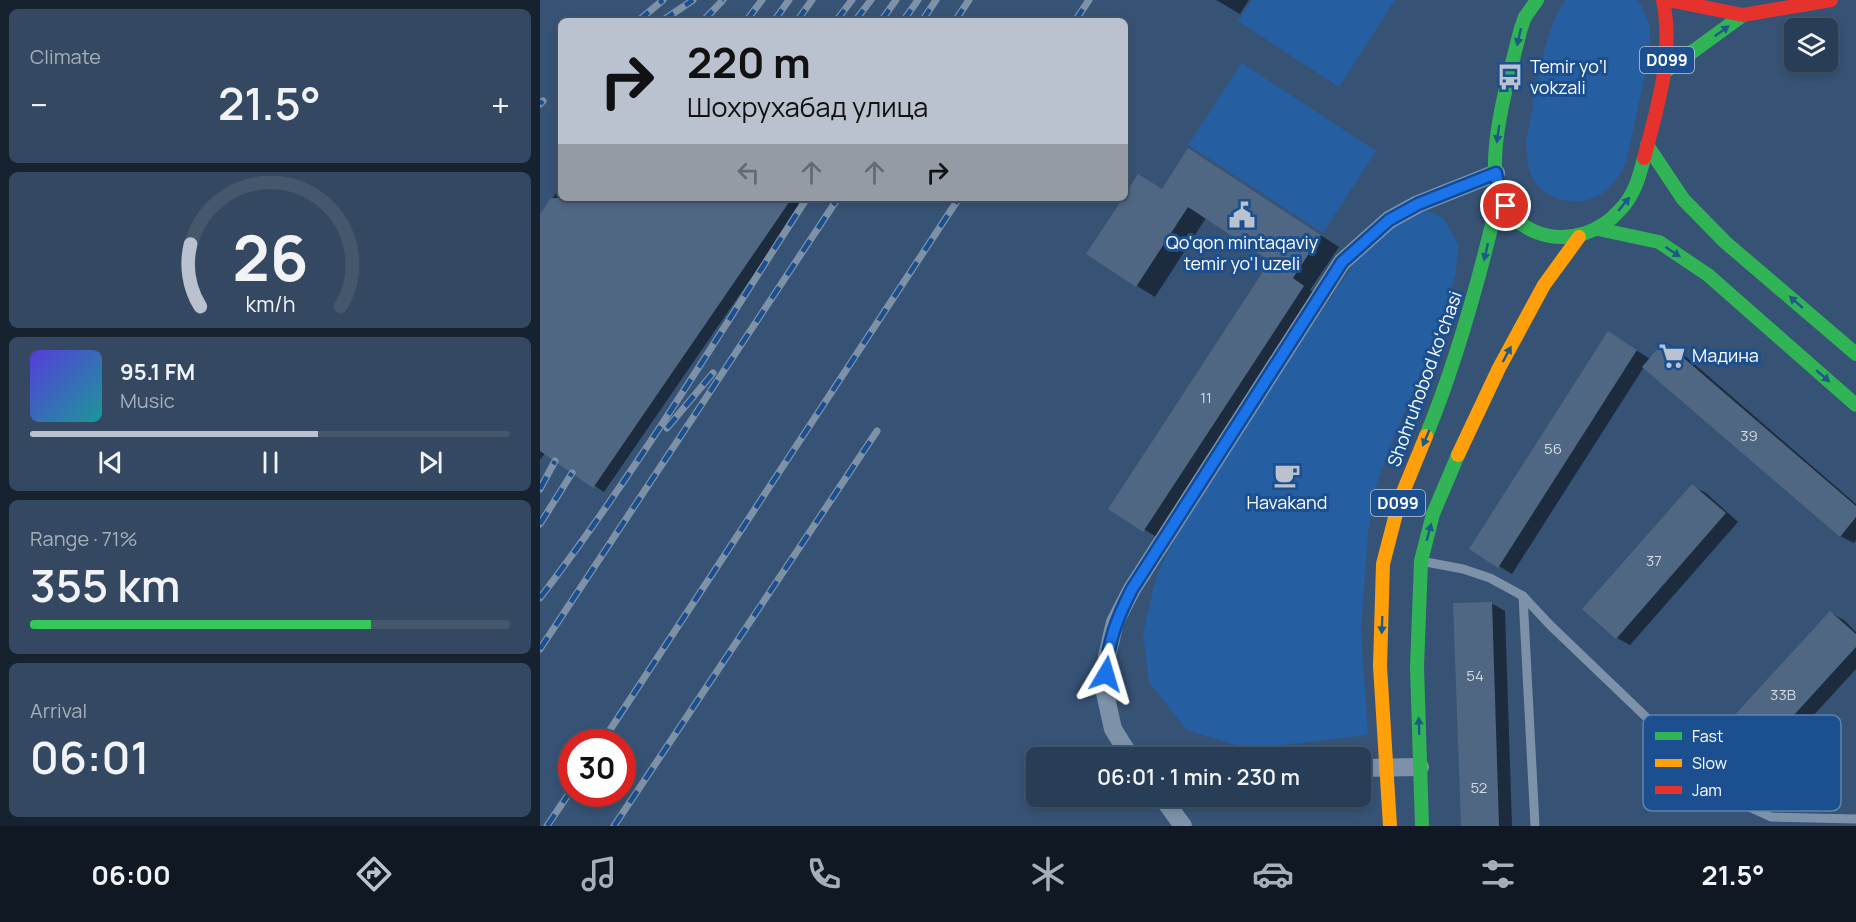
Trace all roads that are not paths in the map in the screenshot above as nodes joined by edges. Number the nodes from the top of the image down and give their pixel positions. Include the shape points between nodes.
1 (1537, 0) edge
2 (1663, 0) edge
3 (1668, 0) edge
4 (1832, 0) edge
5 (1743, 15) junction
6 (1666, 72) junction
7 (1647, 145) junction
8 (1496, 173) junction
9 (1499, 195) junction
10 (1598, 229) junction
11 (1579, 237) junction
12 (1856, 354) edge
13 (1856, 405) edge
14 (1420, 561) junction
15 (1523, 596) junction
16 (1645, 715) edge
17 (1124, 747) edge
18 (1387, 767) junction
19 (1420, 767) junction
20 (1371, 768) edge
21 (1169, 807) edge
22 (1755, 811) edge
23 (1856, 819) edge
24 (1771, 821) edge
25 (1183, 826) edge
26 (1390, 826) edge
27 (1422, 826) edge
28 (1534, 826) edge

1 -> 8 main road, D099 via 1523,22 1510,76 1497,137
2 - 6 main road, D099 via 1669,44
3 - 5 main road
4 - 5 main road
6 -> 5 main road
6 - 7 main road, D099
10 -> 7 main road, D099 via 1633,194
12 -> 7 main road via 1725,242 1683,199
8 - 9 main road, D099
8 - 17 street via 1389,220 1342,262 1132,589 1115,622 1107,656 1105,693 1113,729
9 - 11 main road, D099 via 1512,216 1532,232 1556,238
9 -> 18 main road, Shohruhobod koʻchasi / D099 via 1456,354 1399,502 1383,564 1380,666
10 - 11 main road, D099
10 -> 13 main road via 1659,242 1708,275
14 -> 11 main road, D099 via 1433,514 1499,368 1544,285
14 - 15 lane via 1490,578
19 -> 14 main road, D099
15 - 16 lane
15 - 28 lane
18 - 19 street
18 - 20 street
18 - 26 main road, Shohruhobod koʻchasi / D099
19 - 27 main road, D099
21 - 25 street
22 - 24 lane
23 - 24 lane

